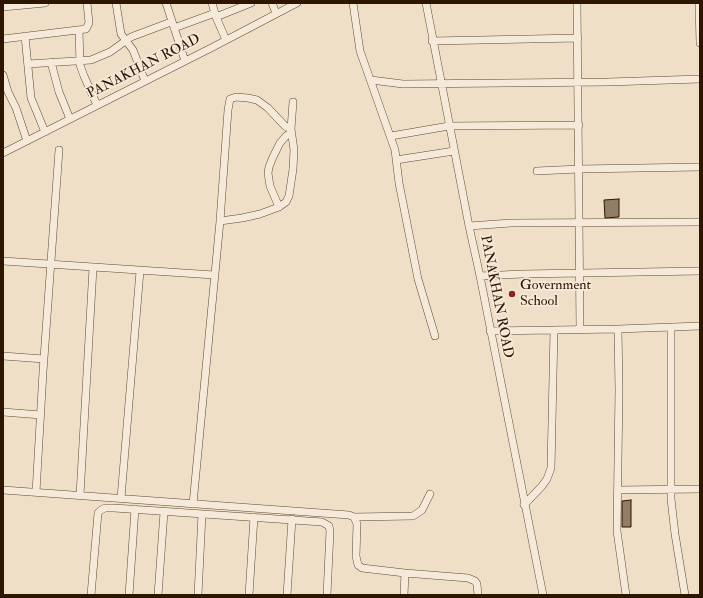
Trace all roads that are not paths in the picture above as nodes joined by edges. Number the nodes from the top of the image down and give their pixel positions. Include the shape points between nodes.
1 (45, 3) edge
2 (87, 3) edge
3 (116, 3) edge
4 (166, 3) edge
5 (212, 3) edge
6 (251, 3) edge
7 (272, 3) edge
8 (296, 3) edge
9 (353, 3) edge
10 (426, 3) edge
11 (577, 3) edge
12 (699, 3) edge
13 (3, 8) edge
14 (276, 14) junction
15 (215, 15) junction
16 (173, 25) junction
17 (79, 30) junction
18 (25, 36) junction
19 (578, 38) junction
20 (3, 39) edge
21 (125, 40) junction
22 (226, 40) junction
23 (432, 41) junction
24 (700, 43) edge
25 (79, 61) junction
26 (185, 61) junction
27 (51, 62) junction
28 (28, 64) junction
29 (3, 75) edge
30 (700, 79) edge
31 (371, 80) junction
32 (578, 81) junction
33 (145, 82) junction
34 (441, 84) junction
35 (293, 102) dead end
36 (97, 105) junction
37 (70, 119) junction
38 (579, 125) junction
39 (449, 126) junction
40 (291, 131) junction
41 (45, 132) junction
42 (391, 136) junction
43 (27, 141) junction
44 (59, 150) dead end
45 (454, 150) junction
46 (3, 153) edge
47 (396, 160) junction
48 (700, 167) edge
49 (579, 169) junction
50 (537, 171) dead end
51 (279, 207) junction
52 (220, 221) junction
53 (700, 222) edge
54 (579, 224) junction
55 (468, 226) junction
56 (3, 262) edge
57 (51, 265) junction
58 (94, 268) junction
59 (140, 271) junction
60 (700, 271) edge
61 (579, 274) junction
62 (214, 275) junction
63 (480, 276) junction
64 (700, 326) edge
65 (671, 328) junction
66 (554, 330) junction
67 (580, 330) junction
68 (618, 330) junction
69 (490, 331) junction
70 (435, 336) dead end
71 (3, 356) edge
72 (44, 359) junction
73 (3, 412) edge
74 (41, 415) junction
75 (671, 489) junction
76 (700, 489) edge
77 (3, 490) edge
78 (618, 490) junction
79 (36, 492) junction
80 (430, 494) dead end
81 (80, 495) junction
82 (121, 498) junction
83 (193, 504) junction
84 (524, 505) junction
85 (135, 509) junction
86 (164, 512) junction
87 (202, 514) junction
88 (254, 517) junction
89 (354, 517) junction
90 (292, 519) junction
91 (405, 573) junction
92 (91, 595) edge
93 (129, 595) edge
94 (158, 595) edge
95 (198, 595) edge
96 (249, 595) edge
97 (287, 595) edge
98 (327, 595) edge
99 (404, 595) edge
100 (478, 595) edge
101 (543, 595) edge
102 (626, 595) edge
103 (685, 595) edge

1 - 13 street
2 - 17 street via 88,26
3 - 21 street via 120,28
4 - 16 street
5 - 15 street
6 - 15 street
7 - 14 street
8 - 14 street, PANAKHAN ROAD
9 - 31 street via 358,42
10 - 23 street, PANAKHAN ROAD
11 - 19 street
12 - 24 street
14 - 22 street, PANAKHAN ROAD
15 - 16 street
15 - 22 street
16 - 21 street
16 - 26 street
17 - 18 street
17 - 25 street
18 - 20 street
18 - 28 street
19 - 23 street
19 - 32 street
21 - 25 street via 102,56
21 - 33 street via 133,50
22 - 26 street, PANAKHAN ROAD
23 - 34 street, PANAKHAN ROAD
25 - 27 street
25 - 36 street
26 - 33 street, PANAKHAN ROAD
27 - 28 street
27 - 37 street
28 - 41 street via 31,98
29 - 43 street
30 - 32 street
31 - 34 street via 403,84
31 - 42 street
32 - 34 street
32 - 38 street
33 - 36 street, PANAKHAN ROAD
34 - 39 street, PANAKHAN ROAD
35 - 40 street
36 - 37 street, PANAKHAN ROAD
37 - 41 street, PANAKHAN ROAD
38 - 39 street
38 - 49 street
39 - 42 street
39 - 45 street, PANAKHAN ROAD
40 - 51 street via 294,169 288,199
40 - 51 street via 280,143 268,173 270,186
40 - 52 street via 257,100 236,97 230,100
41 - 43 street, PANAKHAN ROAD
42 - 47 street
43 - 46 street, PANAKHAN ROAD
44 - 57 street
45 - 47 street
45 - 55 street, PANAKHAN ROAD
47 - 70 street via 418,279
48 - 49 street
49 - 50 street
49 - 54 street
51 - 52 street via 242,218
52 - 62 street
53 - 54 street
54 - 55 street via 511,223
54 - 61 street
55 - 63 street, PANAKHAN ROAD
56 - 57 street
57 - 58 street
57 - 72 street
58 - 59 street
58 - 81 street
59 - 62 street
59 - 82 street
60 - 61 street
61 - 63 street
61 - 67 street
62 - 83 street
63 - 69 street, PANAKHAN ROAD
64 - 65 street
65 - 68 street
65 - 75 street
66 - 67 street
66 - 69 street
66 - 84 street via 551,468 542,486
67 - 68 street
68 - 78 street
69 - 84 street, PANAKHAN ROAD
71 - 72 street
72 - 74 street
73 - 74 street
74 - 79 street
75 - 76 street
75 - 78 street
75 - 103 street
77 - 79 street
78 - 102 street via 618,532
79 - 81 street
80 - 89 street via 422,510 413,516
81 - 82 street
82 - 83 street
83 - 89 street via 342,514
84 - 101 street, PANAKHAN ROAD
85 - 86 street
85 - 92 street via 105,508 98,513
85 - 93 street
86 - 87 street
86 - 94 street
87 - 88 street
87 - 95 street
88 - 90 street
88 - 96 street
89 - 91 street via 358,524 358,565 366,569
90 - 97 street
90 - 98 street via 317,521 329,526 331,538
91 - 99 street
91 - 100 street via 468,578 477,584

